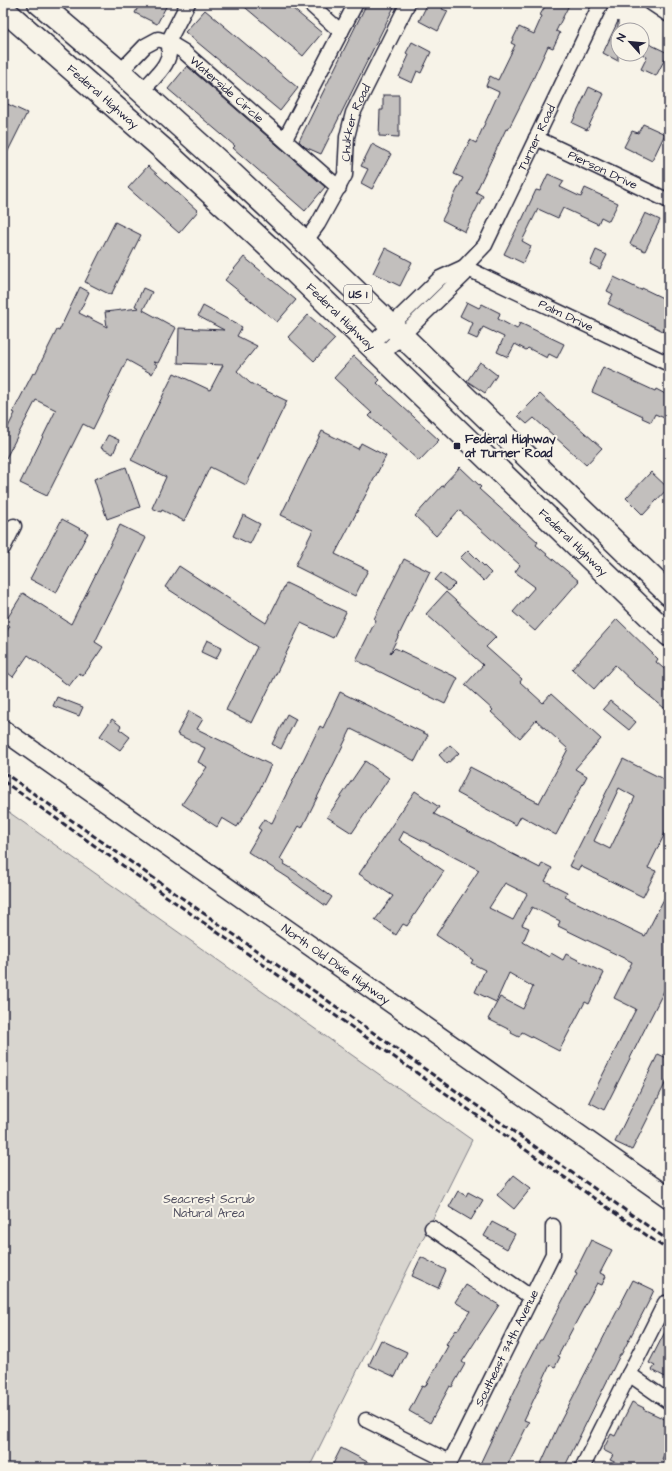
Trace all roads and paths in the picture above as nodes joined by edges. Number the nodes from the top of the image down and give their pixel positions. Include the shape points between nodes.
1 (39, 3) edge
2 (188, 3) edge
3 (309, 3) edge
4 (356, 3) edge
5 (408, 3) edge
6 (601, 3) edge
7 (651, 3) edge
8 (3, 9) edge
9 (669, 15) edge
10 (341, 32) junction
11 (168, 42) junction
12 (120, 72) junction
13 (142, 91) junction
14 (536, 138) junction
15 (285, 139) junction
16 (339, 188) junction
17 (669, 201) edge
18 (305, 242) junction
19 (464, 267) junction
20 (396, 331) junction
21 (376, 350) junction
22 (669, 364) edge
23 (14, 526) dead end
24 (3, 548) edge
25 (617, 585) junction
26 (669, 594) edge
27 (669, 608) edge
28 (669, 635) edge
29 (3, 730) edge
30 (669, 1198) edge
31 (553, 1226) dead end
32 (432, 1228) dead end
33 (532, 1298) junction
34 (665, 1303) dead end
35 (629, 1374) junction
36 (669, 1402) edge
37 (366, 1420) dead end
38 (449, 1465) edge
39 (586, 1467) edge

1 - 12 main road, US 1
2 - 11 street
3 - 10 street
4 - 10 street
5 - 16 street, Chukker Road via 353,113 345,174
6 - 14 street, Turner Road
7 - 9 street
8 - 21 main road, Federal Highway / US 1 via 170,155
10 - 15 street
11 - 12 street via 158,39 145,46
11 - 13 street via 171,50 167,63
11 - 15 street, Waterside Circle via 183,50
12 - 13 main road, US 1
13 - 18 main road, US 1
14 - 17 street, Pierson Drive
14 - 19 street, Turner Road via 486,245
15 - 16 street, Waterside Circle
16 - 18 street, Chukker Road
18 - 20 main road, US 1
19 - 20 street, Turner Road via 464,274
19 - 22 street, Palm Drive
20 - 21 street, Turner Road
20 - 26 main road, US 1
21 - 25 main road, Federal Highway / US 1
23 - 24 street
25 - 27 main road via 633,583 644,586
25 - 28 main road, Federal Highway / US 1
29 - 30 street, North Old Dixie Highway
31 - 33 street, Southeast 34th Avenue via 553,1254
32 - 33 street
33 - 38 street, Southeast 34th Avenue
34 - 35 street
35 - 36 street
35 - 39 street
37 - 38 street

